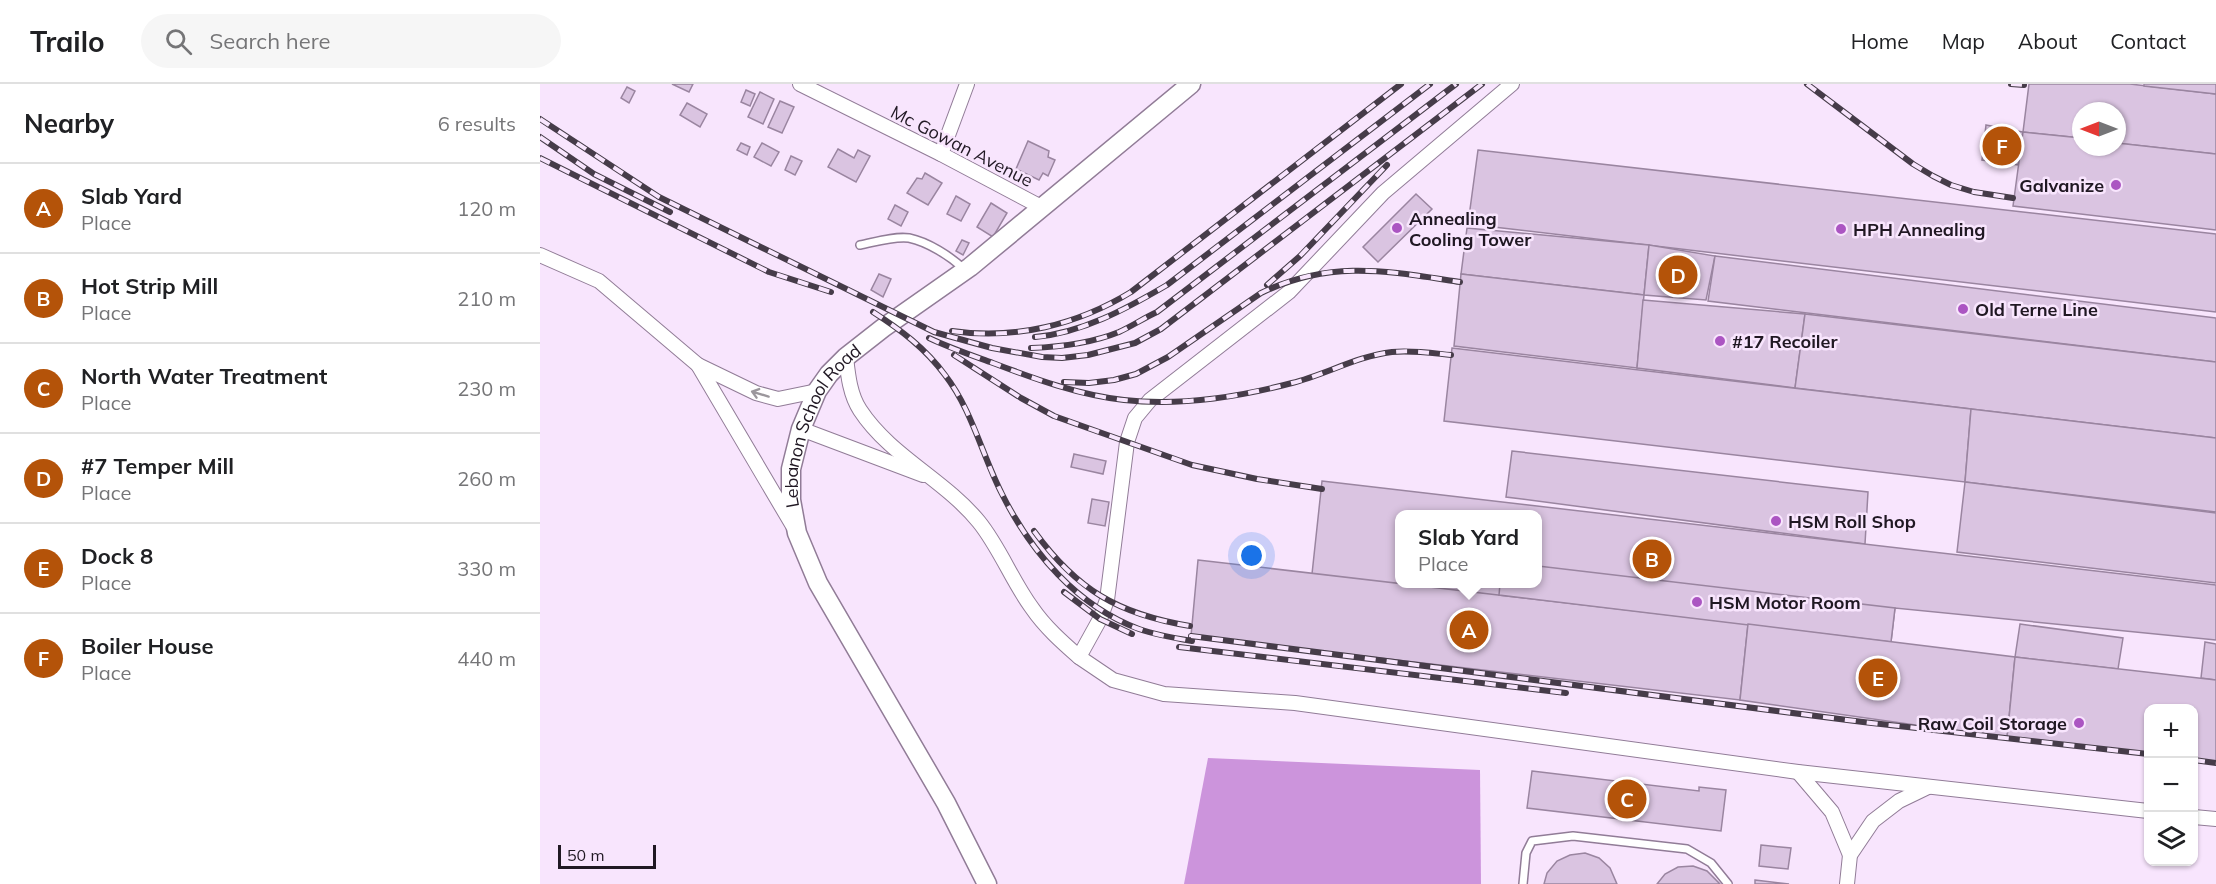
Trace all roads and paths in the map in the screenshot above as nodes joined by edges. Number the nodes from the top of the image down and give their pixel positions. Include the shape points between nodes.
1 (800, 84) edge
2 (967, 84) edge
3 (1191, 84) edge
4 (1512, 84) edge
5 (941, 154) junction
6 (1043, 208) junction
7 (861, 245) dead end
8 (540, 255) edge
9 (966, 270) junction
10 (846, 357) junction
11 (698, 365) junction
12 (817, 391) junction
13 (801, 429) junction
14 (936, 480) junction
15 (797, 533) junction
16 (1079, 657) junction
17 (1798, 772) junction
18 (1928, 786) junction
19 (2144, 812) edge
20 (2198, 817) edge
21 (2216, 819) edge
22 (1850, 855) junction
23 (987, 884) edge
24 (1523, 884) edge
25 (1728, 884) edge
26 (1847, 884) edge

1 - 5 street, Mc Gowan Avenue
2 - 5 street
3 - 6 street, Lebanon School Road
4 - 16 street via 1383,193 1289,292 1150,400 1136,418 1127,442 1107,600
5 - 6 street, Mc Gowan Avenue
6 - 9 street, Lebanon School Road
7 - 9 lane via 909,238 954,259
8 - 11 street via 599,282
9 - 10 street, Lebanon School Road
10 - 12 street, Lebanon School Road
10 - 14 street via 858,408 880,434
12 -> 11 street via 778,399 756,393
11 - 15 street
12 - 13 street, Lebanon School Road
13 - 14 street
13 - 15 street, Lebanon School Road via 791,469
14 - 16 street via 980,523 1031,608
15 - 23 street, Lebanon School Road via 818,583 946,803
16 - 17 street via 1113,680 1164,694 1295,703
17 - 18 street
17 - 22 street via 1832,812
18 - 19 street
18 - 22 street via 1873,821
20 - 21 street
22 - 26 street
24 - 25 lane via 1532,841 1573,836 1686,849 1711,863

